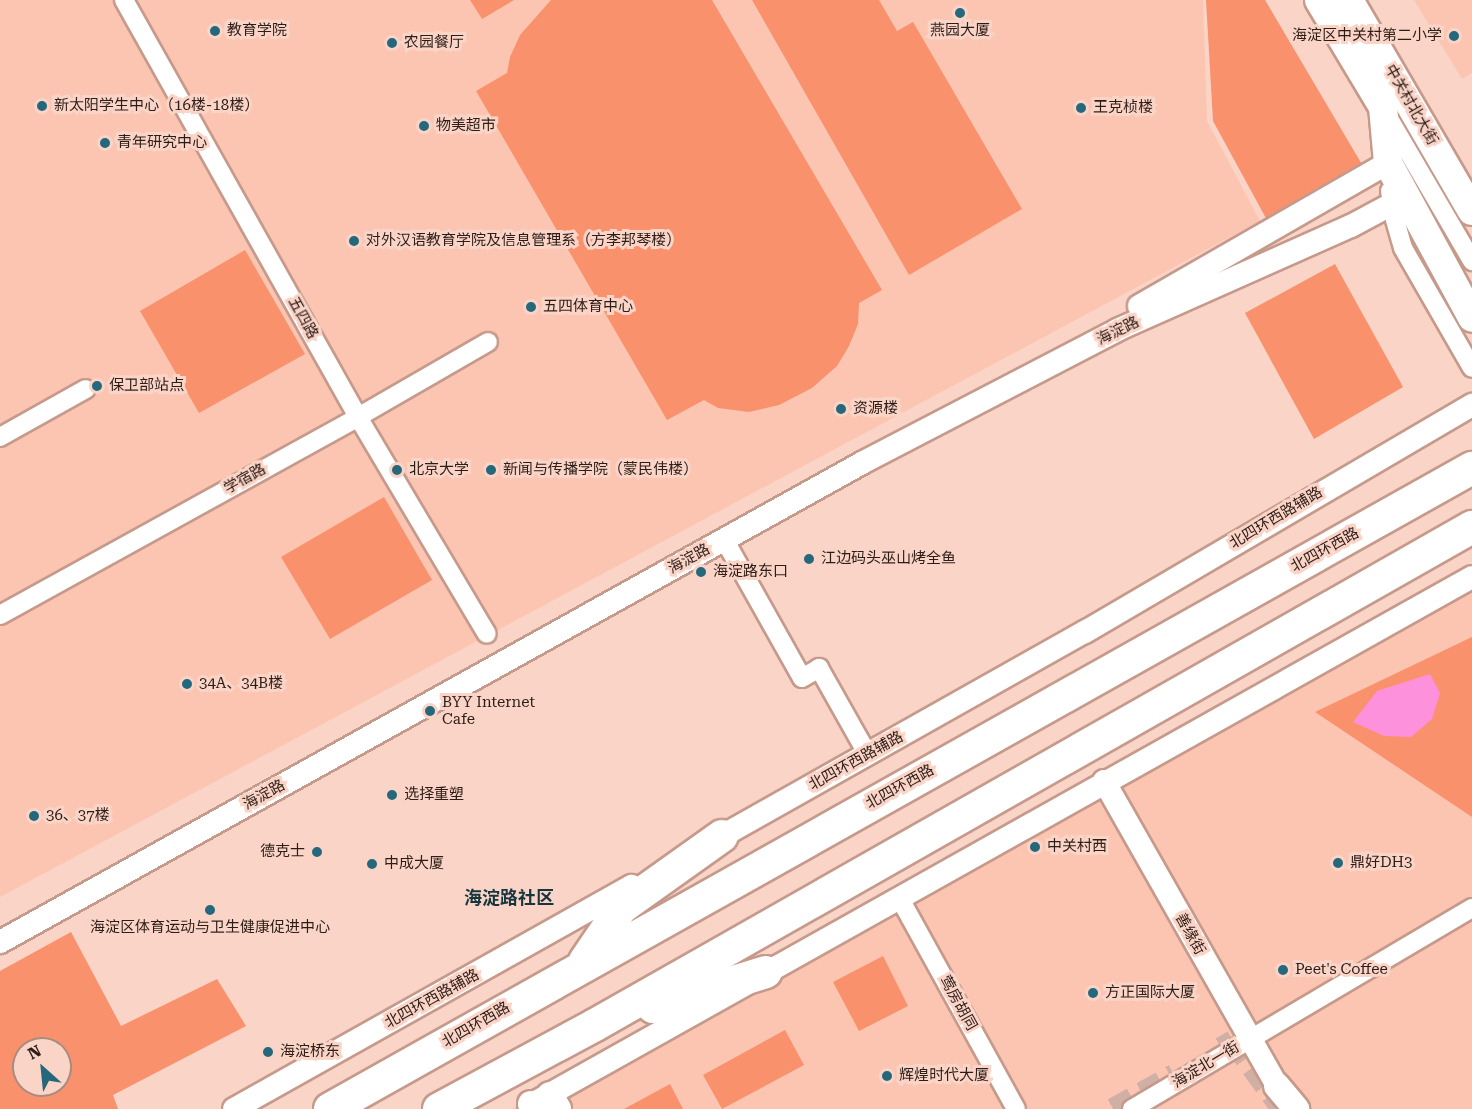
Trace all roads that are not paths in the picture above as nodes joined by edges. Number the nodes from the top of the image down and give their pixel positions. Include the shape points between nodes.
1 (124, 0) edge
2 (1319, 0) edge
3 (1349, 0) edge
4 (1383, 107) junction
5 (1388, 163) junction
6 (1392, 204) junction
7 (1472, 211) edge
8 (1472, 261) edge
9 (1472, 318) edge
10 (1117, 330) junction
11 (488, 342) dead end
12 (1472, 368) edge
13 (86, 389) dead end
14 (1471, 409) edge
15 (358, 417) junction
16 (0, 437) edge
17 (1472, 468) edge
18 (1472, 527) edge
19 (724, 539) junction
20 (1472, 577) edge
21 (0, 615) edge
22 (487, 634) dead end
23 (868, 755) junction
24 (1104, 781) junction
25 (722, 836) junction
26 (899, 897) junction
27 (1469, 917) edge
28 (0, 942) edge
29 (583, 964) junction
30 (766, 972) junction
31 (595, 1025) junction
32 (1249, 1039) junction
33 (1280, 1098) edge
34 (539, 1105) edge
35 (234, 1109) edge
36 (330, 1109) edge
37 (439, 1109) edge
38 (1016, 1109) edge
39 (1132, 1109) edge
40 (1296, 1109) edge

1 - 15 street, 五四路
2 - 4 main road, 中关村北大街
3 - 7 main road, 中关村北大街
4 - 5 main road, 中关村北大街
4 - 8 street, 中关村北大街
5 - 6 street, 中关村北大街
5 - 9 main road, 中关村北大街
5 - 10 street via 1133,309
6 - 10 street, 海淀路
6 - 12 street, 中关村北大街 via 1403,248
10 - 19 street, 海淀路
11 - 15 street, 学宿路
13 - 16 street
14 - 23 street, 北四环西路辅路
15 - 21 street, 学宿路
15 - 22 street, 五四路
17 - 29 highway, 北四环西路
18 - 31 highway
19 - 23 street via 801,678 819,668
19 - 28 street, 海淀路
20 - 24 street
23 - 25 street, 北四环西路辅路
24 - 26 street
24 - 32 street, 善缘街
25 - 29 highway via 621,908
25 - 35 street, 北四环西路辅路
26 - 30 street
26 - 38 street, 莺房胡同
27 - 32 street, 海淀北一街
29 - 36 highway, 北四环西路
30 - 31 highway
30 - 34 street
31 - 37 highway
32 - 33 street, 善缘街
32 - 39 street, 海淀北一街
33 - 40 main road, 善缘街

